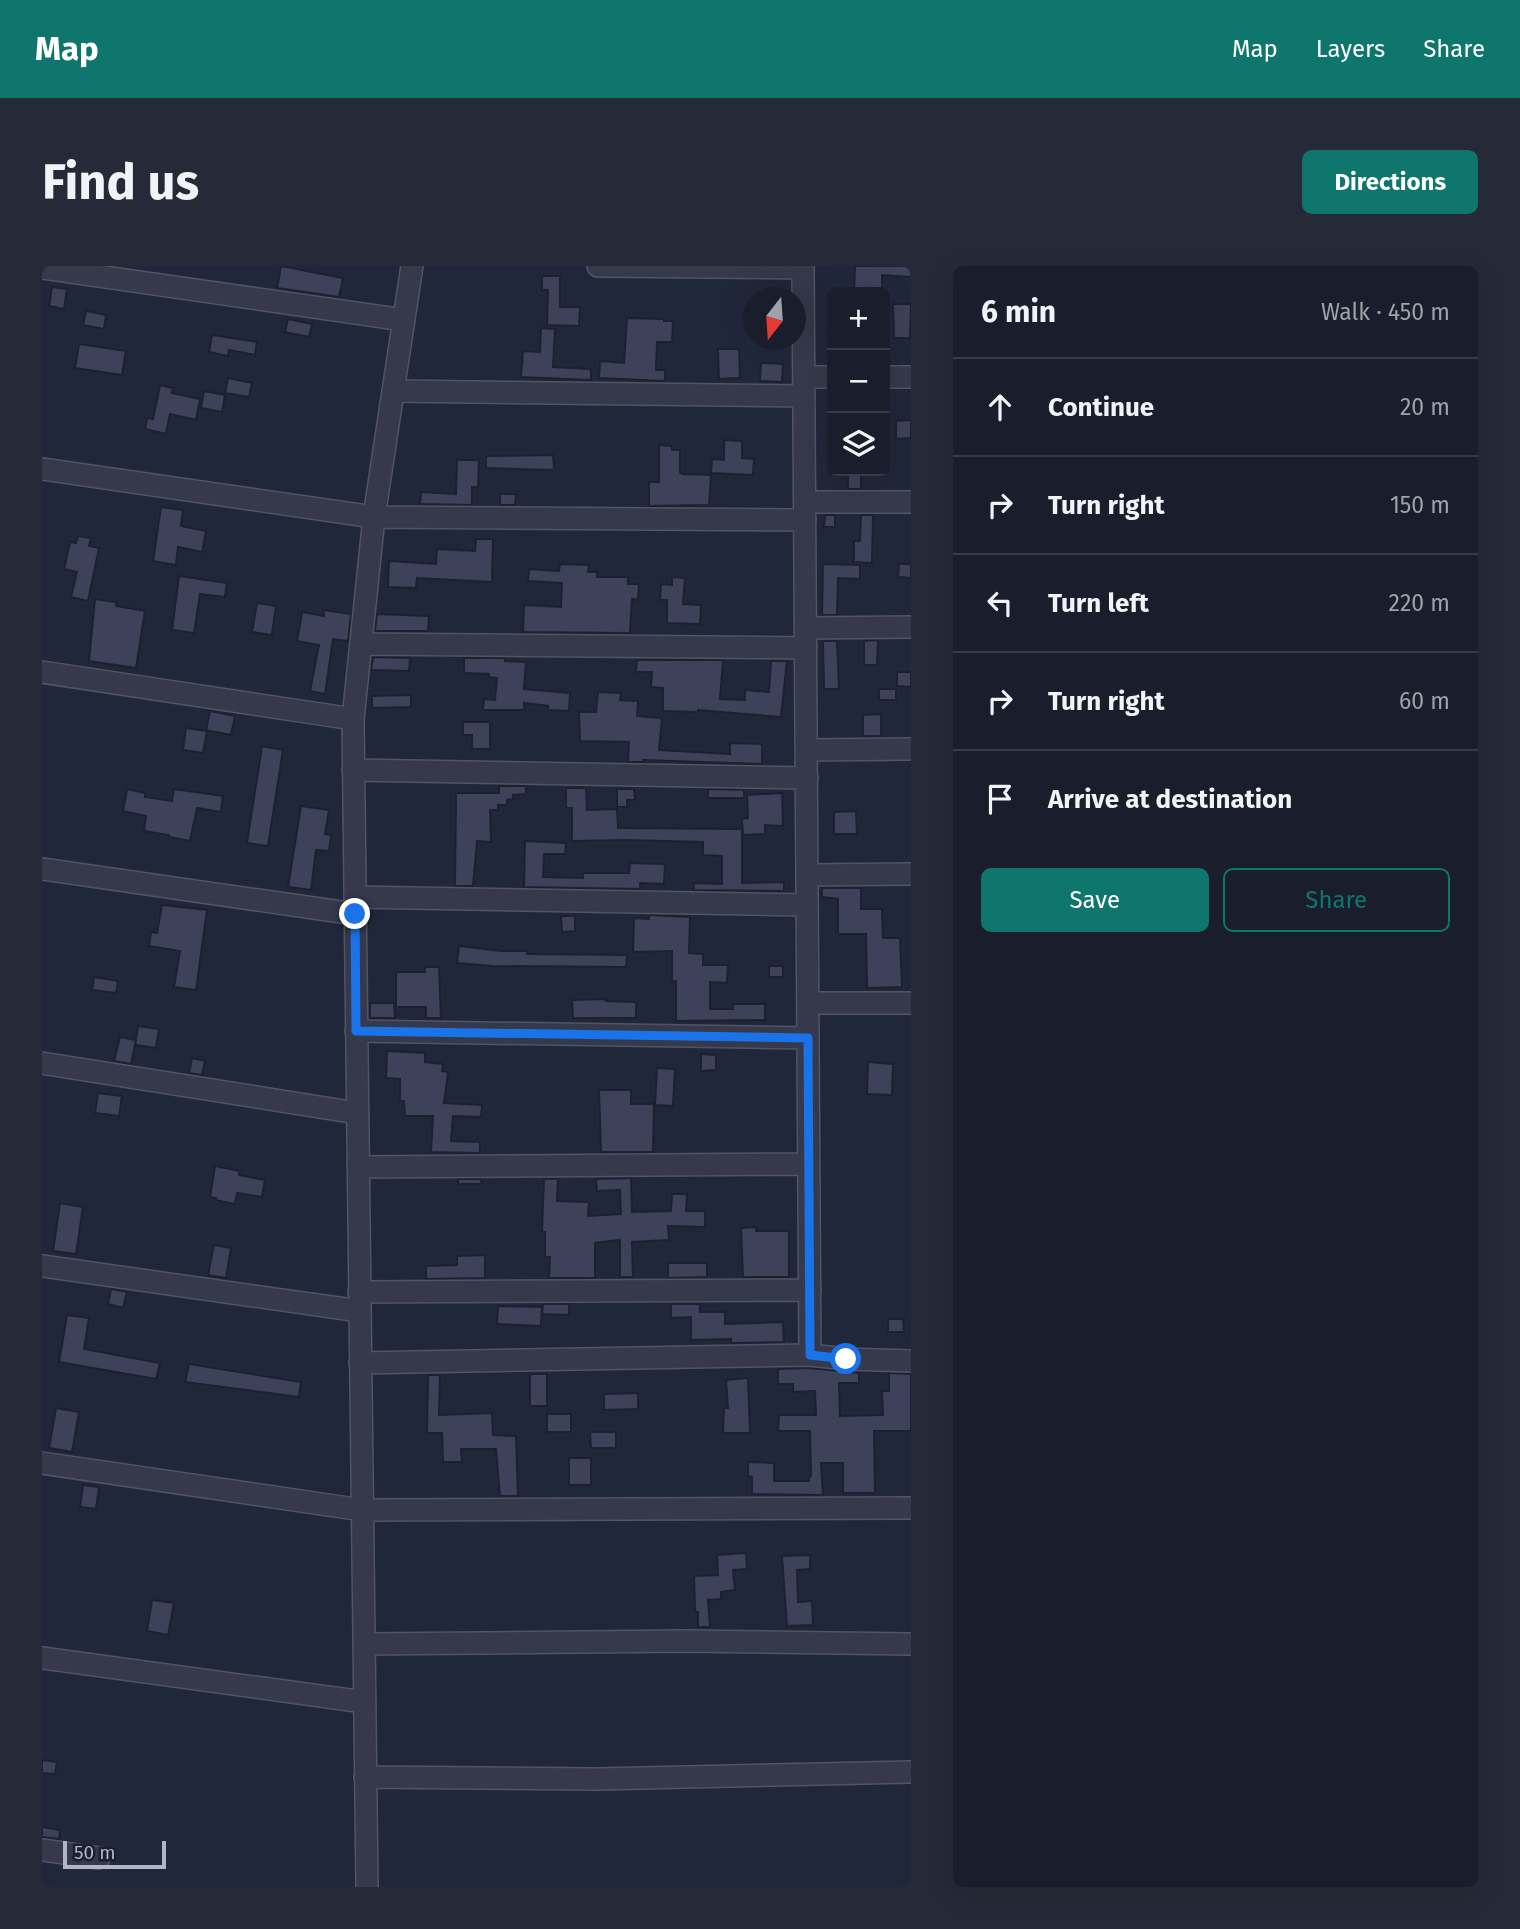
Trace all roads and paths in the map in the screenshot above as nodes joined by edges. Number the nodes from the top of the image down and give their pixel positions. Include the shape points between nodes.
1 (412, 266) edge
2 (598, 266) edge
3 (803, 267) edge
4 (42, 268) edge
5 (404, 320) junction
6 (890, 377) edge
7 (911, 377) edge
8 (827, 379) edge
9 (804, 386) junction
10 (393, 391) junction
11 (42, 469) edge
12 (911, 502) edge
13 (805, 511) junction
14 (374, 517) junction
15 (911, 627) edge
16 (806, 638) junction
17 (361, 644) junction
18 (42, 672) edge
19 (353, 719) junction
20 (911, 748) edge
21 (806, 750) junction
22 (354, 770) junction
23 (807, 778) junction
24 (42, 869) edge
25 (911, 874) edge
26 (807, 876) junction
27 (355, 905) junction
28 (807, 905) junction
29 (808, 1003) junction
30 (911, 1003) edge
31 (356, 1031) junction
32 (808, 1038) junction
33 (42, 1063) edge
34 (358, 1113) junction
35 (809, 1164) junction
36 (358, 1167) junction
37 (42, 1266) edge
38 (810, 1290) junction
39 (360, 1302) junction
40 (810, 1355) junction
41 (911, 1360) edge
42 (360, 1363) junction
43 (42, 1463) edge
44 (911, 1508) edge
45 (362, 1510) junction
46 (364, 1644) junction
47 (911, 1644) edge
48 (42, 1658) edge
49 (364, 1702) junction
50 (911, 1772) edge
51 (365, 1777) junction
52 (42, 1850) edge
53 (99, 1858) dead end
54 (367, 1887) edge

1 - 5 street
2 - 3 street
3 - 9 street
4 - 5 street
5 - 10 street
6 - 7 street
8 - 9 street
9 - 10 street
9 - 13 street
10 - 14 street
11 - 14 street
12 - 13 street
13 - 14 street
13 - 16 street
14 - 17 street
15 - 16 street
16 - 17 street
16 - 21 street
17 - 19 street
18 - 19 street
19 - 22 street
20 - 21 street
21 - 23 street
22 - 23 street
22 - 27 street
23 - 26 street
24 - 27 street
25 - 26 street
26 - 28 street
27 - 28 street
27 - 31 street
28 - 29 street
29 - 30 street
29 - 32 street
31 - 32 street
31 - 34 street
32 - 35 street
33 - 34 street
34 - 36 street
35 - 36 street
35 - 38 street
36 - 39 street
37 - 39 street
38 - 39 street
38 - 40 street
39 - 42 street
40 - 41 street
40 - 42 street
42 - 45 street
43 - 45 street
44 - 45 street
45 - 46 street
46 - 47 street
46 - 49 street
48 - 49 street
49 - 51 street
50 - 51 street via 598,1779
51 - 54 street
52 - 53 street

